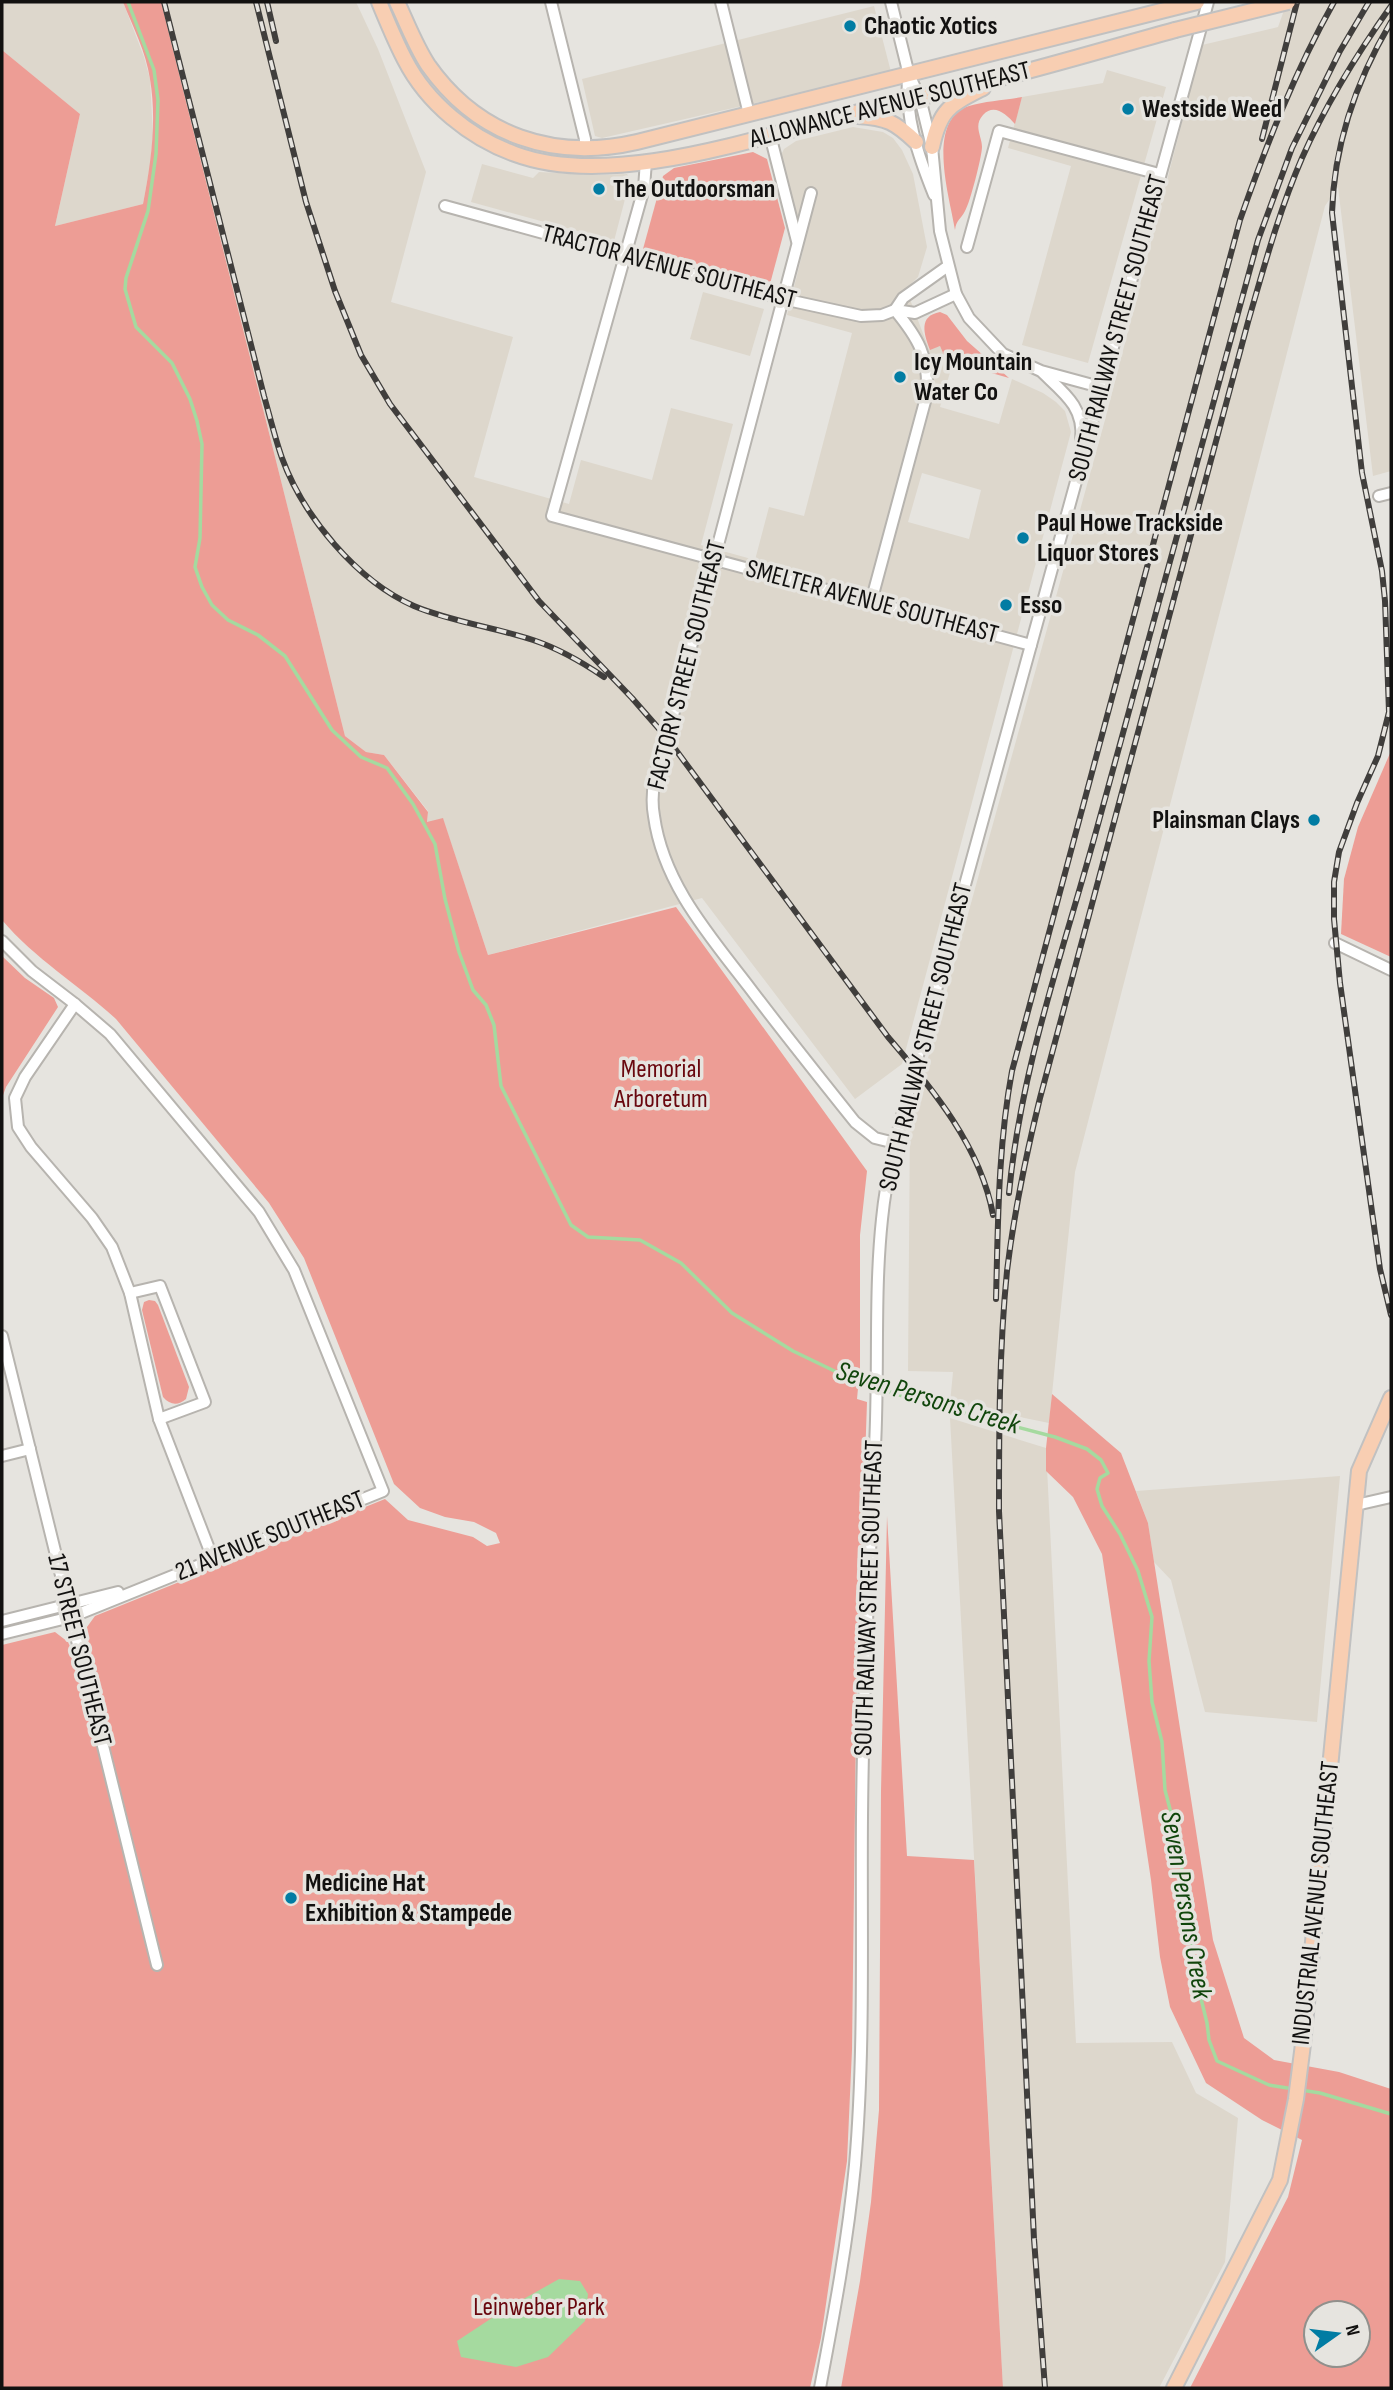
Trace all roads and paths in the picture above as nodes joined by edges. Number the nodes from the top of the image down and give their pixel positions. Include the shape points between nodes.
1 (379, 2) edge
2 (397, 2) edge
3 (551, 2) edge
4 (721, 2) edge
5 (891, 2) edge
6 (1197, 2) edge
7 (1208, 2) edge
8 (1288, 2) edge
9 (909, 75) junction
10 (1001, 78) junction
11 (913, 99) junction
12 (749, 114) junction
13 (846, 115) junction
14 (770, 135) junction
15 (916, 142) junction
16 (932, 147) junction
17 (585, 150) junction
18 (646, 161) junction
19 (1159, 174) junction
20 (811, 193) dead end
21 (935, 197) junction
22 (445, 206) dead end
23 (798, 244) junction
24 (968, 247) dead end
25 (625, 254) junction
26 (948, 266) junction
27 (956, 294) junction
28 (783, 299) junction
29 (895, 310) junction
30 (1041, 371) junction
31 (1100, 387) junction
32 (1074, 485) junction
33 (1391, 493) edge
34 (1379, 496) dead end
35 (714, 559) junction
36 (872, 602) junction
37 (1031, 645) junction
38 (2, 941) edge
39 (1335, 943) dead end
40 (1391, 970) edge
41 (75, 1004) junction
42 (895, 1143) junction
43 (130, 1293) junction
44 (2, 1336) edge
45 (1391, 1398) edge
46 (159, 1419) junction
47 (30, 1449) junction
48 (2, 1456) edge
49 (1391, 1497) edge
50 (1356, 1505) junction
51 (213, 1559) junction
52 (158, 1581) junction
53 (68, 1605) junction
54 (71, 1617) junction
55 (2, 1621) edge
56 (2, 1634) edge
57 (157, 1965) dead end
58 (820, 2388) edge
59 (1174, 2388) edge

1 - 18 main road, ALLOWANCE AVENUE SOUTHEAST via 418,81 448,114 489,142 516,155 567,166
2 - 17 main road, ALLOWANCE AVENUE SOUTHEAST via 417,46 461,102 501,129 539,144
3 - 17 street
4 - 12 street
5 - 9 street
6 - 9 main road, ALLOWANCE AVENUE SOUTHEAST
7 - 19 street, SOUTH RAILWAY STREET SOUTHEAST
8 - 10 main road, ALLOWANCE AVENUE SOUTHEAST, bridge
9 - 11 street
9 - 12 main road, ALLOWANCE AVENUE SOUTHEAST
10 - 11 main road, ALLOWANCE AVENUE SOUTHEAST
10 - 16 main road via 950,107 937,124
11 - 13 main road, ALLOWANCE AVENUE SOUTHEAST
11 - 15 street
11 - 16 street
12 - 17 main road, ALLOWANCE AVENUE SOUTHEAST via 629,144
13 - 14 main road, ALLOWANCE AVENUE SOUTHEAST
13 - 15 main road via 887,119
14 - 18 main road, ALLOWANCE AVENUE SOUTHEAST
14 - 23 street
15 - 21 street
16 - 21 street
18 - 25 street via 646,180
19 - 24 street via 999,131
19 - 31 street, SOUTH RAILWAY STREET SOUTHEAST
20 - 23 street, FACTORY STREET SOUTHEAST
21 - 26 street
22 - 25 street, TRACTOR AVENUE SOUTHEAST
23 - 28 street, FACTORY STREET SOUTHEAST
25 - 28 street, TRACTOR AVENUE SOUTHEAST
25 - 35 street, SMELTER AVENUE SOUTHEAST via 552,516
26 - 27 street
26 - 29 street via 903,298
27 - 29 street, TRACTOR AVENUE SOUTHEAST via 915,313
27 - 30 street via 969,318 1003,354
28 - 29 street, TRACTOR AVENUE SOUTHEAST via 861,316
28 - 35 street, FACTORY STREET SOUTHEAST
29 - 36 street via 917,338 928,379 927,394
30 - 31 street
30 - 32 street via 1080,414 1083,430
31 - 32 street, SOUTH RAILWAY STREET SOUTHEAST
32 - 37 street, SOUTH RAILWAY STREET SOUTHEAST
33 - 34 street
35 - 36 street, SMELTER AVENUE SOUTHEAST
35 - 42 street, FACTORY STREET SOUTHEAST via 654,775 653,816 658,839 684,899 793,1046 862,1129
36 - 37 street, SMELTER AVENUE SOUTHEAST
37 - 42 street, SOUTH RAILWAY STREET SOUTHEAST
38 - 41 street
39 - 40 street
41 - 43 street via 15,1098 18,1127 112,1247
41 - 51 street, 21 AVENUE SOUTHEAST via 110,1034 259,1212 294,1270 383,1491
42 - 58 street, SOUTH RAILWAY STREET SOUTHEAST via 878,1279 863,1720 855,2163
43 - 46 street
43 - 46 street via 160,1286 205,1402
44 - 47 street, 17 STREET SOUTHEAST
45 - 50 main road, INDUSTRIAL AVENUE SOUTHEAST via 1359,1471
46 - 51 street
47 - 48 street
47 - 53 street, 17 STREET SOUTHEAST
49 - 50 street
50 - 59 main road, INDUSTRIAL AVENUE SOUTHEAST via 1303,2044 1280,2180
51 - 52 street, 21 AVENUE SOUTHEAST
52 - 53 street, 21 AVENUE SOUTHEAST
52 - 54 street, 21 AVENUE SOUTHEAST
53 - 54 street, 17 STREET SOUTHEAST
53 - 55 street, 21 AVENUE SOUTHEAST
54 - 56 street, 21 AVENUE SOUTHEAST
54 - 57 street, 17 STREET SOUTHEAST

